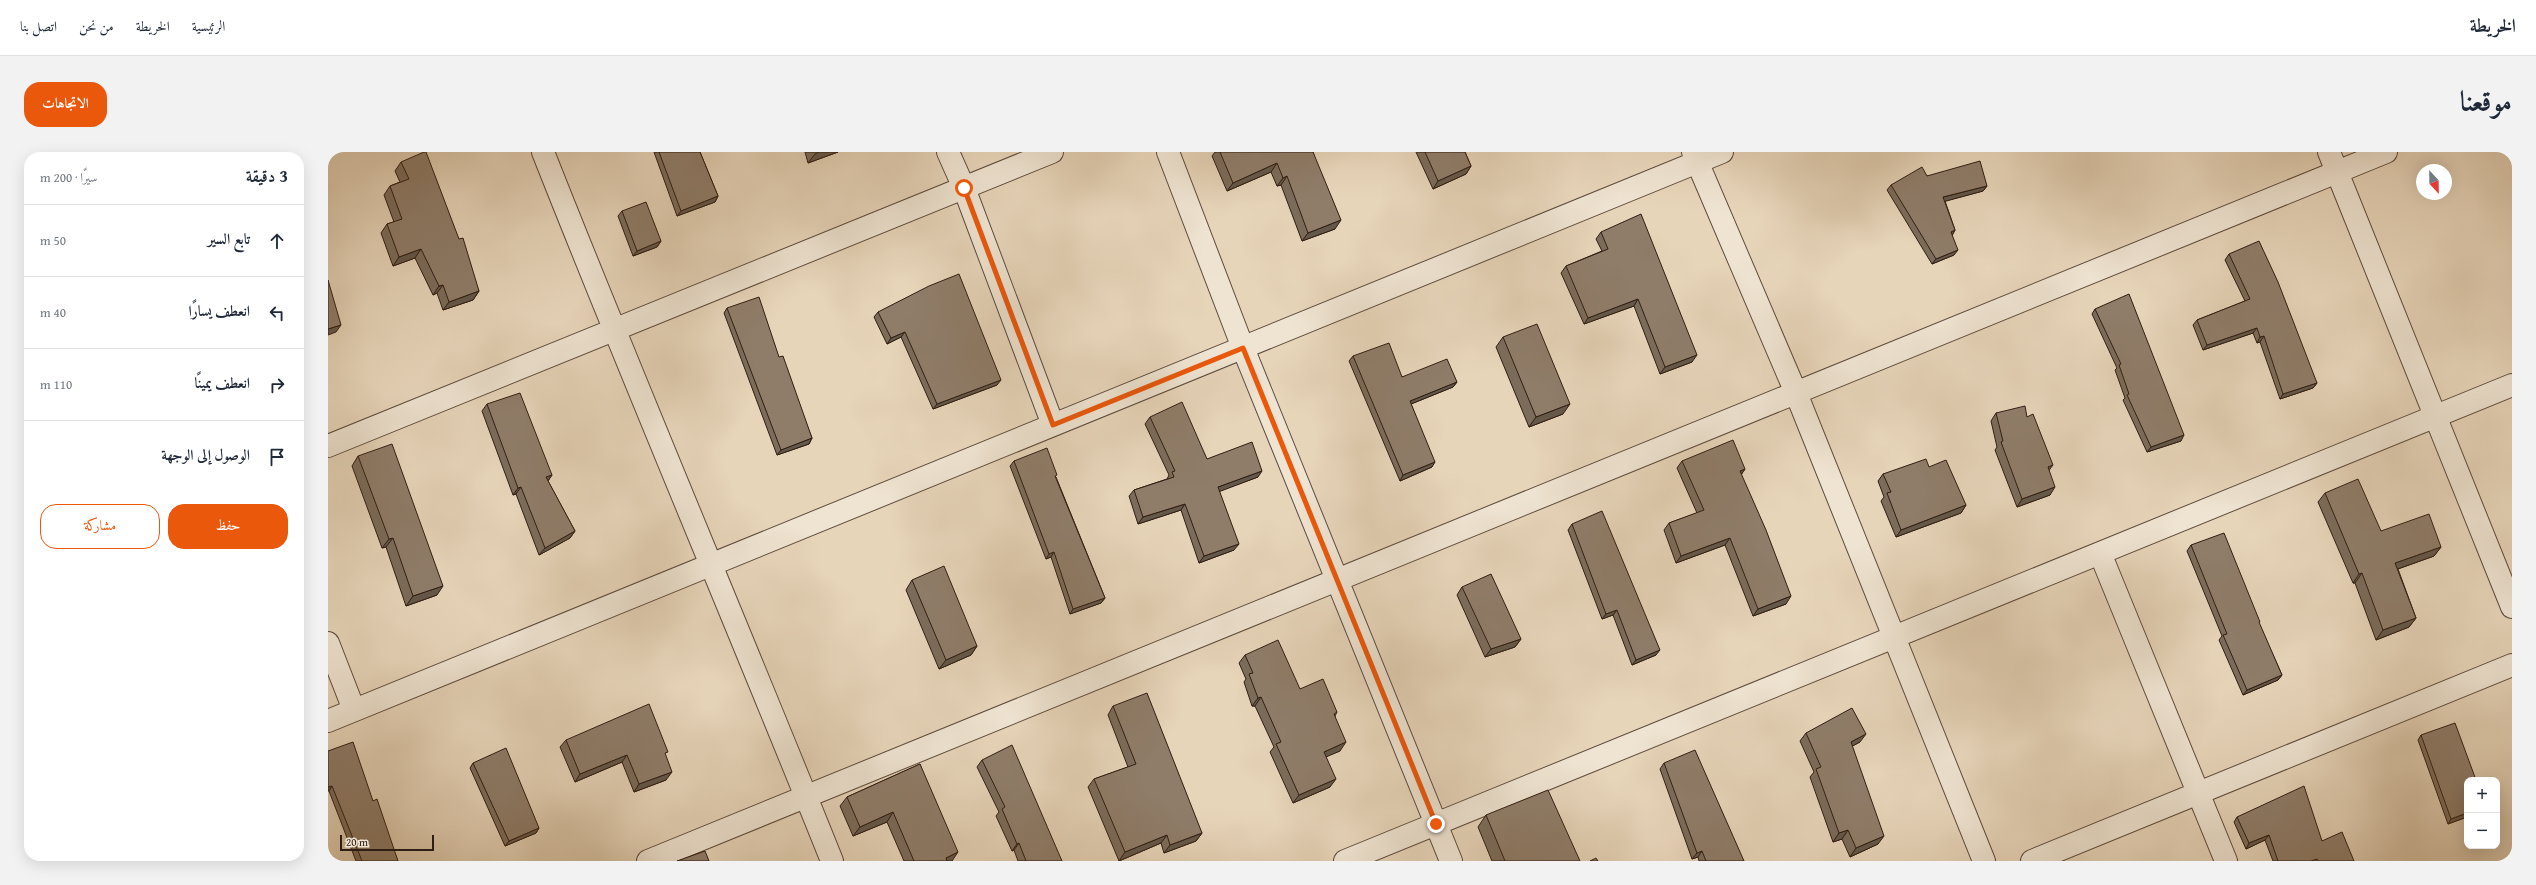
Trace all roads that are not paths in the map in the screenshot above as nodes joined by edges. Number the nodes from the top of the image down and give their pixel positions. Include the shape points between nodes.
1 (544, 152) edge
2 (948, 152) edge
3 (1052, 152) edge
4 (1168, 152) edge
5 (1722, 152) edge
6 (2328, 152) edge
7 (2386, 152) edge
8 (1695, 157) edge
9 (2337, 172) junction
10 (964, 188) junction
11 (613, 330) junction
12 (1243, 348) junction
13 (2512, 385) edge
14 (1796, 393) junction
15 (2435, 416) junction
16 (1053, 425) junction
17 (328, 446) edge
18 (2100, 553) junction
19 (712, 564) junction
20 (1337, 580) junction
21 (2512, 607) edge
22 (1894, 637) junction
23 (328, 643) edge
24 (2512, 666) edge
25 (354, 710) junction
26 (328, 721) edge
27 (2199, 792) junction
28 (806, 797) junction
29 (1436, 824) junction
30 (648, 861) edge
31 (832, 861) edge
32 (1345, 861) edge
33 (1451, 861) edge
34 (1984, 861) edge
35 (2032, 861) edge
36 (2226, 861) edge

1 - 11 street
2 - 10 street
3 - 10 street
4 - 12 street
5 - 8 street
6 - 9 street
7 - 9 street
8 - 12 street
8 - 14 street
9 - 14 street
9 - 15 street
10 - 11 street
10 - 16 street
11 - 17 street
11 - 19 street
12 - 16 street
12 - 20 street
13 - 15 street
14 - 20 street
14 - 22 street
15 - 18 street
15 - 21 street
16 - 19 street
18 - 22 street
18 - 27 street
19 - 25 street
19 - 28 street
20 - 28 street
20 - 29 street
22 - 29 street
22 - 34 street
23 - 25 street
24 - 27 street
25 - 26 street
27 - 35 street
27 - 36 street
28 - 30 street
28 - 31 street
29 - 32 street
29 - 33 street

